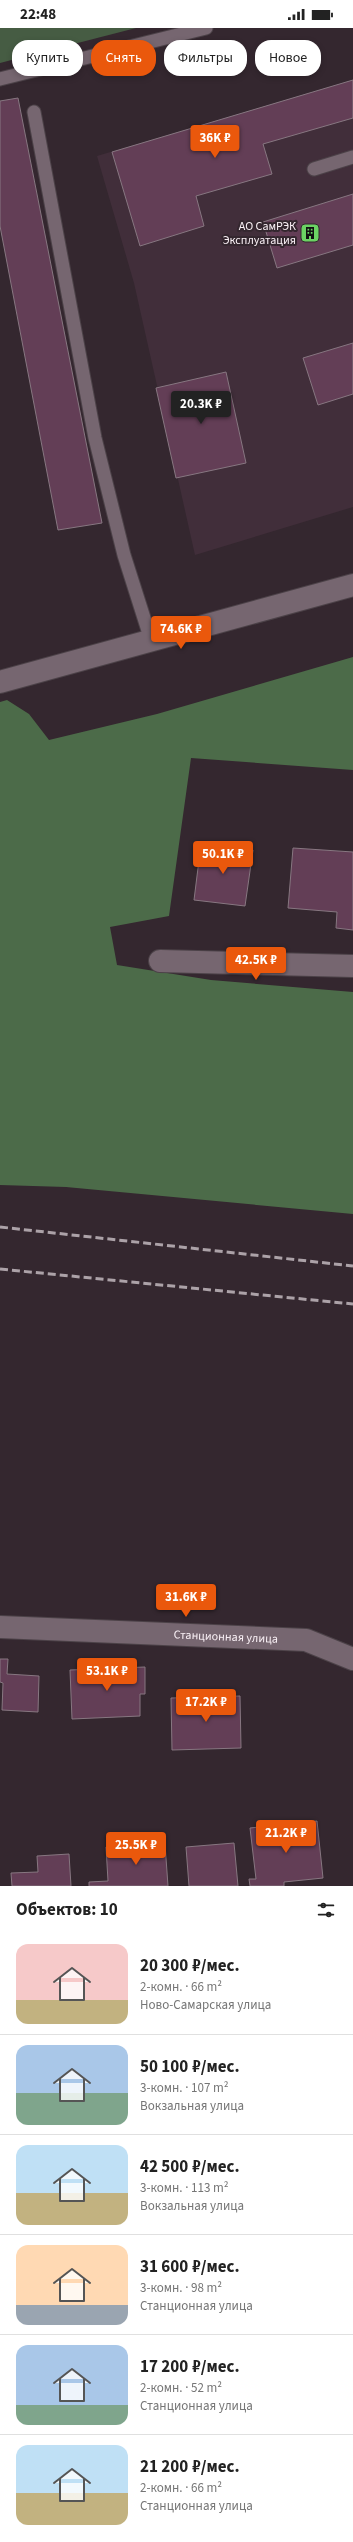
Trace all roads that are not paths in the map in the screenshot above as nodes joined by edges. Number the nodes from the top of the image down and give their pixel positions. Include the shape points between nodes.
1 (206, 28) edge
2 (0, 79) edge
3 (34, 112) dead end
4 (353, 157) edge
5 (314, 169) dead end
6 (353, 585) edge
7 (151, 640) junction
8 (0, 681) edge
9 (160, 961) dead end
10 (353, 966) edge
11 (0, 1627) edge
12 (353, 1659) edge

1 - 2 lane
3 - 7 lane via 96,438 124,555
4 - 5 lane
6 - 7 street
7 - 8 street
9 - 10 street
11 - 12 street, Станционная улица via 306,1640

